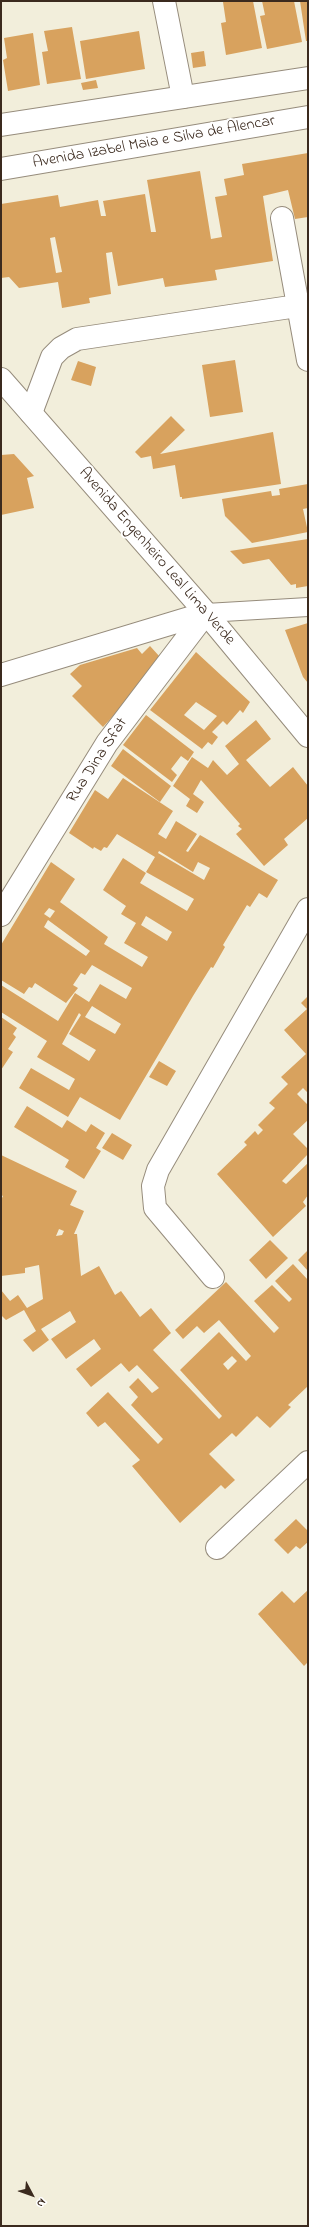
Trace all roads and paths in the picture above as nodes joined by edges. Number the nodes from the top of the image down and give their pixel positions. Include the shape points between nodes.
1 (164, 1) edge
2 (308, 78) edge
3 (183, 97) junction
4 (308, 117) edge
5 (1, 125) edge
6 (1, 169) edge
7 (282, 218) dead end
8 (297, 306) junction
9 (308, 360) edge
10 (1, 379) edge
11 (31, 413) junction
12 (308, 607) edge
13 (206, 613) junction
14 (1, 675) edge
15 (308, 736) edge
16 (308, 909) edge
17 (1, 915) edge
18 (213, 1277) dead end
19 (308, 1462) edge
20 (217, 1548) dead end

1 - 3 street
2 - 3 street
3 - 5 street
4 - 6 street, Avenida Izabel Maia e Silva de Alencar
7 - 8 street
8 - 9 street
8 - 11 street via 77,339 60,348 52,356
10 - 11 street, Avenida Engenheiro Leal Lima Verde
11 - 13 street, Avenida Engenheiro Leal Lima Verde
12 - 13 lane
13 - 14 street
13 - 15 street, Avenida Engenheiro Leal Lima Verde
13 - 17 street, Rua Dina Sfat via 108,743
16 - 18 street via 158,1170 153,1186 155,1208
19 - 20 street

